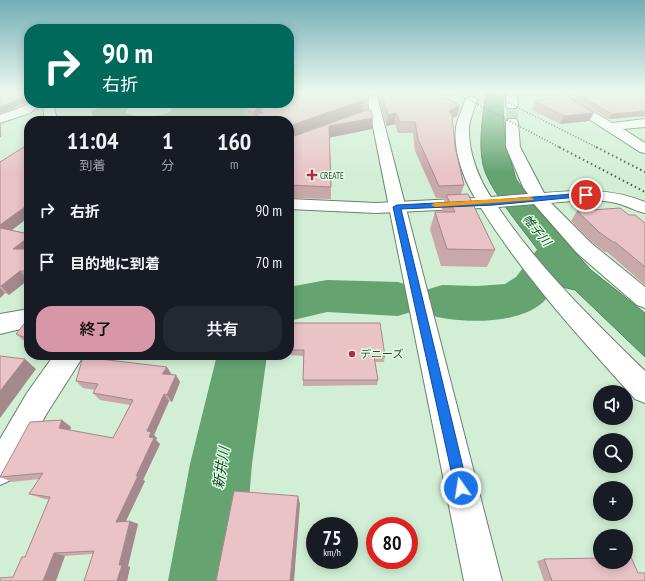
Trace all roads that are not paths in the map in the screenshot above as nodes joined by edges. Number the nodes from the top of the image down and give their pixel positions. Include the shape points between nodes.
1 (371, 119) edge
2 (464, 119) tunnel mouth
3 (598, 119) edge
4 (512, 122) tunnel mouth
5 (645, 123) edge
6 (611, 127) junction
7 (645, 149) edge
8 (537, 198) junction
9 (491, 203) junction
10 (294, 204) edge
11 (397, 207) junction
12 (645, 208) edge
13 (645, 299) edge
14 (24, 319) edge
15 (0, 324) edge
16 (66, 360) edge
17 (645, 390) edge
18 (0, 469) edge
19 (483, 581) edge

1 - 11 main road
2 - 9 main road via 462,137 474,183
3 - 6 main road
4 - 8 main road via 513,147
5 - 6 main road
6 - 7 main road
8 - 9 main road
8 - 12 main road via 598,195
8 - 13 main road via 584,248
9 - 11 main road
9 - 17 main road via 530,265
10 - 11 main road
11 - 19 main road
14 - 15 main road
16 - 18 main road via 37,403

